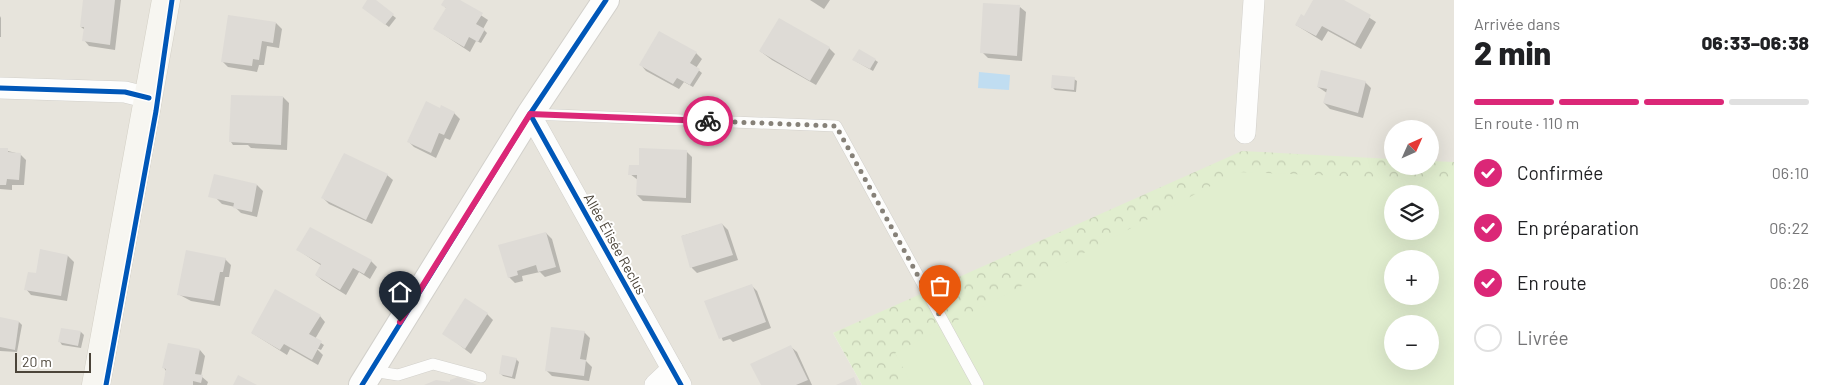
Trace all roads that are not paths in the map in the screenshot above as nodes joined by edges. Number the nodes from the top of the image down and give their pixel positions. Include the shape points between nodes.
1 (166, 0) edge
2 (606, 0) edge
3 (1254, 0) edge
4 (0, 88) edge
5 (149, 98) junction
6 (530, 114) junction
7 (1245, 133) dead end
8 (481, 377) dead end
9 (677, 377) edge
10 (366, 378) edge
11 (96, 385) edge
12 (655, 385) edge
13 (978, 385) edge

1 - 5 main road
2 - 6 street
3 - 7 street
4 - 5 street via 125,92
5 - 11 main road
6 - 9 street, Allée Élisée Reclus
6 - 10 street
6 - 13 lane via 836,126
8 - 10 lane via 433,364 398,375
9 - 12 street

